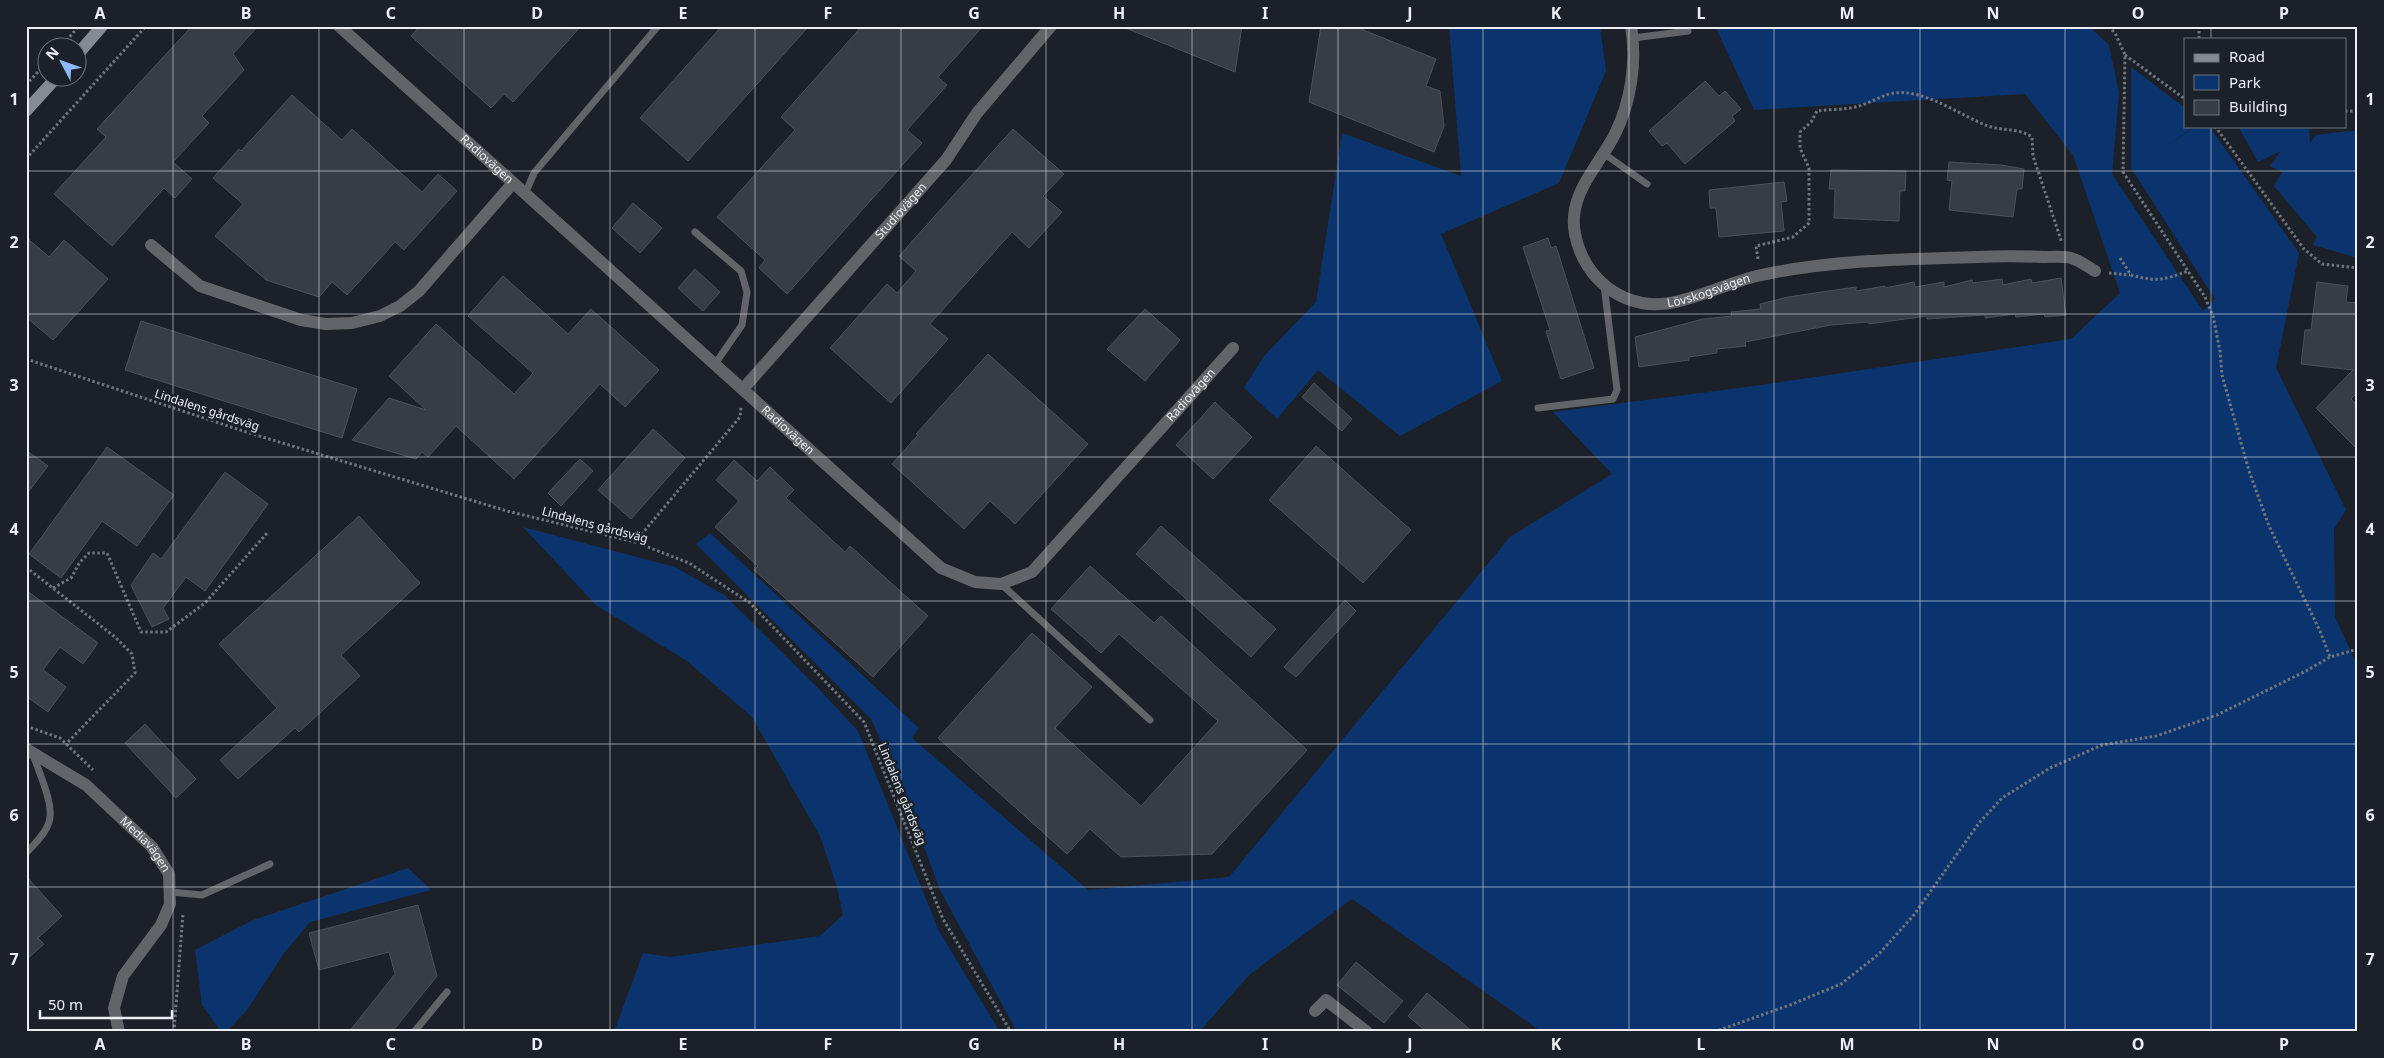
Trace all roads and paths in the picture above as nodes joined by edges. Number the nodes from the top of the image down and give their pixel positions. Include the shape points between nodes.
1 (79, 26) edge
2 (102, 26) edge
3 (146, 26) edge
4 (658, 26) edge
5 (1051, 26) edge
6 (2109, 26) edge
7 (345, 28) edge
8 (1688, 31) dead end
9 (1632, 32) edge
10 (69, 38) edge
11 (88, 42) edge
12 (2125, 55) junction
13 (38, 72) edge
14 (26, 85) edge
15 (47, 88) edge
16 (2184, 98) edge
17 (26, 111) edge
18 (2216, 128) edge
19 (1603, 153) junction
20 (26, 159) edge
21 (512, 183) junction
22 (1647, 184) dead end
23 (525, 194) junction
24 (695, 232) dead end
25 (2062, 243) dead end
26 (151, 245) dead end
27 (2120, 258) dead end
28 (1758, 259) dead end
29 (2358, 268) edge
30 (2095, 271) joint
31 (2188, 271) junction
32 (2131, 275) junction
33 (1604, 285) junction
34 (1233, 348) dead end
35 (26, 359) edge
36 (715, 364) junction
37 (743, 390) junction
38 (1538, 408) dead end
39 (268, 532) dead end
40 (634, 542) junction
41 (26, 567) edge
42 (1001, 584) junction
43 (53, 588) junction
44 (2358, 649) edge
45 (2330, 657) junction
46 (1150, 720) dead end
47 (66, 744) dead end
48 (29, 750) edge
49 (26, 853) edge
50 (270, 864) dead end
51 (171, 892) junction
52 (447, 992) dead end
53 (1315, 1011) dead end
54 (119, 1032) edge
55 (414, 1032) edge
56 (1011, 1032) edge
57 (1366, 1032) edge
58 (1714, 1032) edge

1 - 10 path
2 - 11 street
3 - 20 path
4 - 23 lane via 534,173
5 - 37 street, Studiovägen via 977,113 946,160
6 - 12 path
7 - 21 street, Radiovägen
8 - 9 lane
9 - 19 street, Lövskogsvägen via 1634,51 1630,91 1616,133
12 - 16 path
12 - 31 path via 2123,172
13 - 14 path
15 - 17 street
18 - 29 path via 2304,249 2322,264
19 - 22 lane
19 - 33 street, Lövskogsvägen via 1577,197 1574,230 1582,258
21 - 23 street, Radiovägen
21 - 26 street via 419,291 380,316 352,323 326,324 301,320 200,286
23 - 36 street, Radiovägen
24 - 36 lane via 741,271 747,292 742,325
25 - 28 path via 2033,156 2032,137 2024,132 1978,122 1940,102 1894,92 1858,107 1817,111 1800,132 1800,148 1809,168 1809,223 1793,237 1756,246
27 - 32 path
30 - 32 path
30 - 33 street, Lövskogsvägen via 2073,258 2002,256 1860,262 1788,270 1662,303 1626,299
31 - 32 path via 2163,281
31 - 45 path via 2213,316 2222,375 2249,471 2269,526
33 - 38 lane via 1617,390 1613,399
34 - 42 street, Radiovägen via 1032,572
35 - 40 path, Lindalens gårdsväg via 246,432 507,511
36 - 37 street, Radiovägen
37 - 40 path via 740,417
37 - 42 street, Radiovägen via 941,568 975,582
39 - 43 path via 204,603 166,632 141,632 107,554 89,553 71,578
40 - 56 path, Lindalens gårdsväg via 689,563 750,603 864,722 943,919
41 - 43 path
42 - 46 lane
43 - 47 path via 132,654 136,673
44 - 45 path
45 - 58 path via 2217,715 2156,736 2102,745 2050,768 2002,798 1979,823 1913,916 1879,954 1849,978 1790,1005
48 - 49 lane via 48,799 50,821
48 - 51 street, Mediavägen via 86,785 152,847 169,874
50 - 51 lane via 202,895
51 - 54 street, Mediavägen via 162,925 123,976 114,1008
52 - 55 lane
53 - 57 street via 1326,1000

